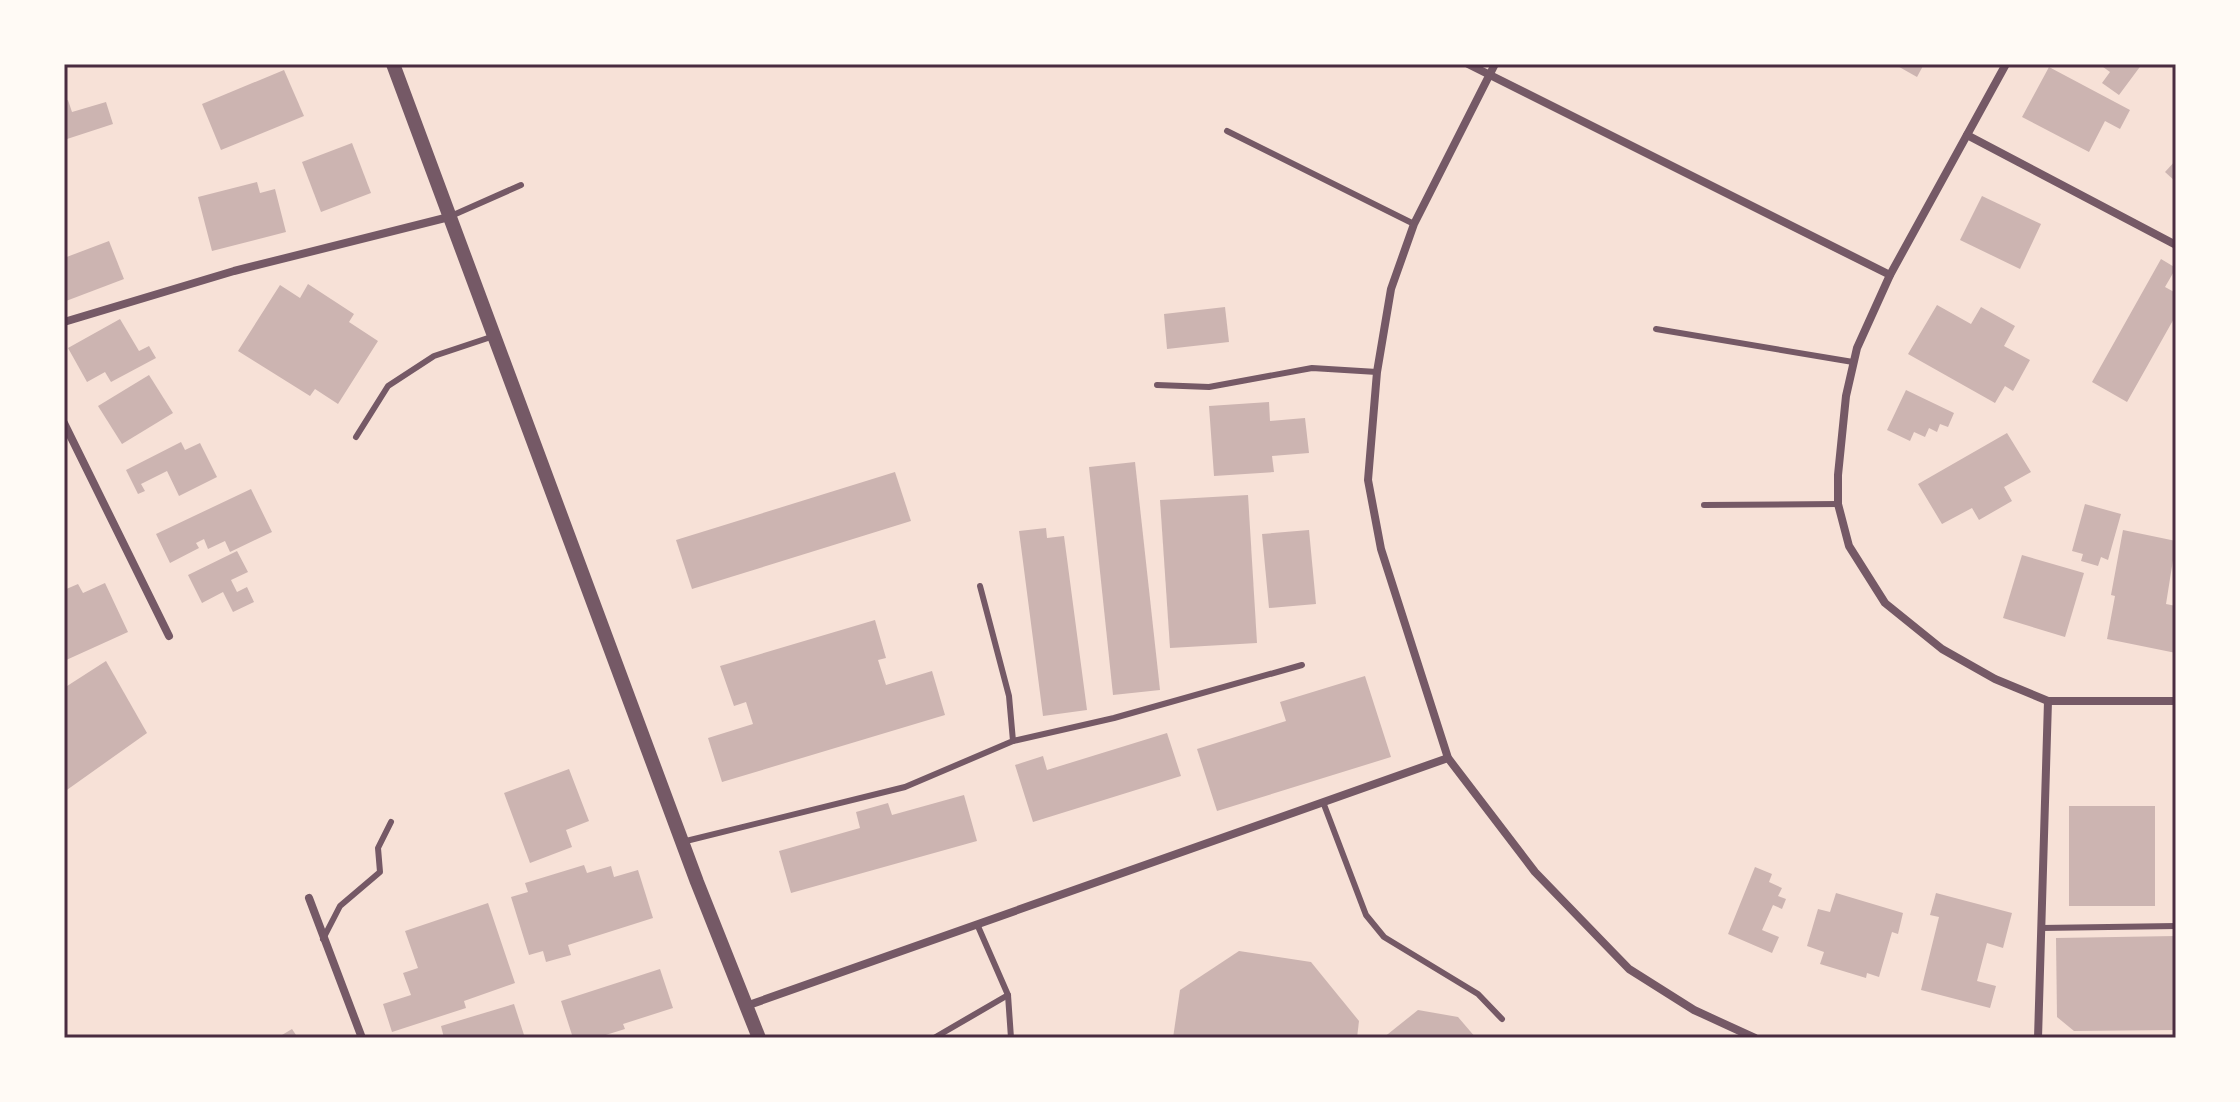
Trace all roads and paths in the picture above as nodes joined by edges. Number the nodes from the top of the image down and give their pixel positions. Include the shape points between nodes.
1 (393, 64) edge
2 (1468, 64) edge
3 (1495, 64) edge
4 (2006, 64) edge
5 (1490, 75) junction
6 (1227, 131) dead end
7 (1967, 135) junction
8 (521, 185) dead end
9 (449, 217) junction
10 (1414, 224) junction
11 (2176, 245) edge
12 (1890, 275) junction
13 (64, 322) edge
14 (1656, 329) dead end
15 (494, 336) junction
16 (1853, 362) junction
17 (1377, 372) junction
18 (1157, 385) dead end
19 (64, 423) edge
20 (356, 437) dead end
21 (1838, 504) junction
22 (1704, 505) dead end
23 (980, 586) dead end
24 (169, 636) dead end
25 (1302, 665) dead end
26 (2048, 701) junction
27 (2176, 701) edge
28 (1013, 741) junction
29 (1448, 758) junction
30 (1323, 802) junction
31 (391, 822) dead end
32 (682, 842) junction
33 (309, 898) dead end
34 (977, 924) junction
35 (2176, 926) edge
36 (2041, 928) junction
37 (323, 939) junction
38 (1008, 995) junction
39 (746, 1006) junction
40 (1502, 1019) dead end
41 (362, 1038) edge
42 (759, 1038) edge
43 (934, 1038) edge
44 (1011, 1038) edge
45 (1755, 1038) edge
46 (2038, 1038) edge

1 - 9 street
2 - 5 street
3 - 5 street
4 - 7 street
5 - 10 street
5 - 12 street
6 - 10 lane
7 - 11 street
7 - 12 street
8 - 9 lane
9 - 13 street via 234,271
9 - 15 street
10 - 17 street via 1391,289
12 - 16 street
14 - 16 lane
15 - 20 lane via 434,356 388,386
15 - 32 street
16 - 21 street
17 - 18 lane via 1312,368 1209,387
17 - 29 street via 1368,480 1381,549
19 - 24 street
21 - 22 lane
21 - 26 street via 1849,546 1885,603 1942,649
23 - 28 lane via 1009,696
25 - 28 lane
26 - 27 street
26 - 36 street
28 - 32 lane via 905,787
29 - 30 street
29 - 45 street via 1535,872 1629,969 1694,1010
30 - 34 street
30 - 40 lane via 1366,915 1384,937 1478,994
31 - 37 lane via 378,848 380,872 340,906
32 - 39 street
33 - 37 street
34 - 38 lane
34 - 39 street
35 - 36 lane
36 - 46 street
37 - 41 street
38 - 43 lane
38 - 44 lane
39 - 42 street

